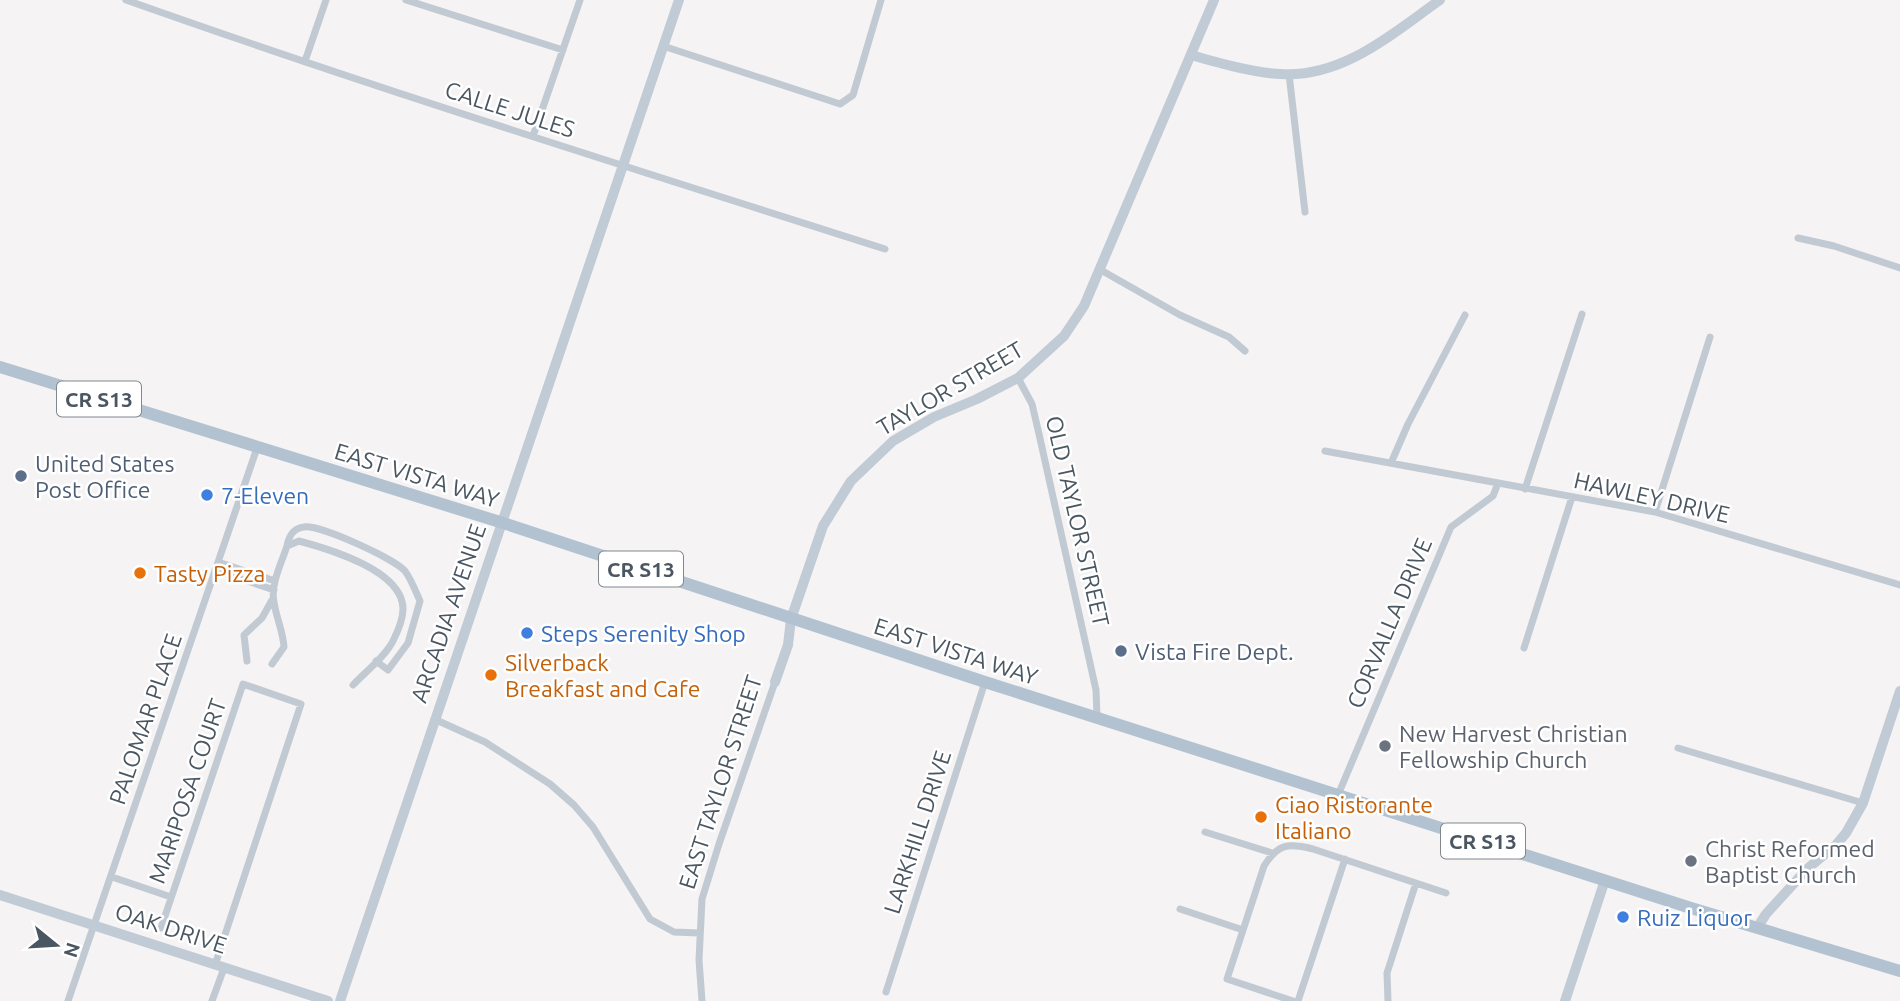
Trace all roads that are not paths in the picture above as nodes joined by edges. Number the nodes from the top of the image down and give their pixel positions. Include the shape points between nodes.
1 (125, 0) edge
2 (326, 0) edge
3 (406, 0) edge
4 (580, 0) edge
5 (679, 0) edge
6 (881, 0) edge
7 (1214, 0) edge
8 (1440, 0) edge
9 (663, 46) junction
10 (563, 50) junction
11 (1191, 55) junction
12 (305, 61) junction
13 (1289, 74) junction
14 (533, 136) junction
15 (622, 165) junction
16 (1305, 212) dead end
17 (1798, 237) dead end
18 (885, 249) dead end
19 (1900, 268) edge
20 (1099, 270) junction
21 (1582, 314) dead end
22 (1465, 316) dead end
23 (1710, 337) dead end
24 (1245, 351) dead end
25 (0, 368) edge
26 (1018, 377) junction
27 (257, 448) junction
28 (1325, 451) dead end
29 (1391, 463) junction
30 (1498, 483) junction
31 (1525, 489) junction
32 (1572, 497) junction
33 (1655, 512) junction
34 (500, 522) junction
35 (287, 546) junction
36 (217, 566) junction
37 (275, 581) junction
38 (1900, 585) edge
39 (274, 595) junction
40 (791, 619) junction
41 (1524, 648) dead end
42 (247, 661) dead end
43 (376, 661) junction
44 (272, 664) dead end
45 (775, 682) joint
46 (985, 682) junction
47 (353, 685) dead end
48 (1900, 691) edge
49 (1097, 717) junction
50 (434, 719) junction
51 (1678, 748) dead end
52 (1338, 795) junction
53 (1863, 803) junction
54 (1205, 832) dead end
55 (1272, 853) junction
56 (1345, 859) junction
57 (112, 877) junction
58 (1605, 880) junction
59 (1416, 883) junction
60 (1446, 893) dead end
61 (0, 895) edge
62 (171, 897) junction
63 (1180, 909) dead end
64 (96, 926) junction
65 (161, 928) dead end
66 (1757, 928) junction
67 (1243, 930) junction
68 (699, 933) junction
69 (220, 966) junction
70 (1900, 971) edge
71 (886, 992) dead end
72 (68, 1001) edge
73 (212, 1001) edge
74 (328, 1001) edge
75 (340, 1001) edge
76 (702, 1001) edge
77 (1295, 1001) edge
78 (1388, 1001) edge
79 (1565, 1001) edge

1 - 12 street, CALLE JULES
2 - 12 street
3 - 10 street
4 - 10 street
5 - 9 street, ARCADIA AVENUE
6 - 9 street via 853,95 840,104
7 - 11 street, TAYLOR STREET
8 - 13 street via 1340,64
9 - 15 street, ARCADIA AVENUE
10 - 14 street
11 - 13 street
11 - 20 street, TAYLOR STREET
12 - 14 street, CALLE JULES
13 - 16 street
14 - 15 street, CALLE JULES
15 - 18 street, CALLE JULES
15 - 34 street, ARCADIA AVENUE
17 - 19 street
20 - 24 street via 1229,337
20 - 26 street, TAYLOR STREET via 1073,324
21 - 31 street
22 - 29 street
23 - 33 street
25 - 27 main road, EAST VISTA WAY / CR S13
26 - 40 street, TAYLOR STREET via 892,441 851,481 823,526
26 - 49 street, OLD TAYLOR STREET via 1032,404 1096,690
27 - 34 main road, EAST VISTA WAY / CR S13
27 - 36 street, PALOMAR PLACE
28 - 29 street, HAWLEY DRIVE
29 - 30 street, HAWLEY DRIVE
30 - 31 street, HAWLEY DRIVE
30 - 52 street, CORVALLA DRIVE via 1493,496 1451,527
31 - 32 street, HAWLEY DRIVE
32 - 33 street, HAWLEY DRIVE
32 - 41 street
33 - 38 street, HAWLEY DRIVE
34 - 40 main road, EAST VISTA WAY / CR S13
34 - 50 street, ARCADIA AVENUE
35 - 37 street
35 - 43 street via 305,543 356,561 391,581 403,611 393,642
35 - 43 street via 294,531 309,527 360,544 405,571 420,601 408,643 388,670
36 - 37 street
36 - 39 street
36 - 57 street, PALOMAR PLACE
37 - 39 street
39 - 42 street via 266,612 244,635
39 - 44 street via 284,647
40 - 45 street, EAST TAYLOR STREET
40 - 46 main road, EAST VISTA WAY / CR S13
43 - 47 street
45 - 68 street, EAST TAYLOR STREET via 702,899
46 - 49 main road, EAST VISTA WAY / CR S13
46 - 71 street, LARKHILL DRIVE
48 - 53 street
49 - 52 main road, EAST VISTA WAY / CR S13
50 - 68 street via 485,742 574,804 650,919 674,932
50 - 75 street, ARCADIA AVENUE
51 - 53 street
52 - 58 main road, EAST VISTA WAY / CR S13
53 - 66 street via 1836,845 1807,869
54 - 55 street
55 - 56 street via 1293,845
55 - 67 street
56 - 59 street
56 - 77 street
57 - 62 street
57 - 64 street, PALOMAR PLACE
58 - 66 main road, EAST VISTA WAY / CR S13
58 - 79 street
59 - 60 street
59 - 78 street via 1387,973
61 - 64 street, OAK DRIVE
62 - 65 street, MARIPOSA COURT
62 - 69 street, MARIPOSA COURT via 243,684 301,704
63 - 67 street
64 - 69 street, OAK DRIVE
64 - 72 street, PALOMAR PLACE
66 - 70 main road, EAST VISTA WAY / CR S13
67 - 77 street via 1227,979
68 - 76 street, EAST TAYLOR STREET
69 - 73 street
69 - 74 street, OAK DRIVE

